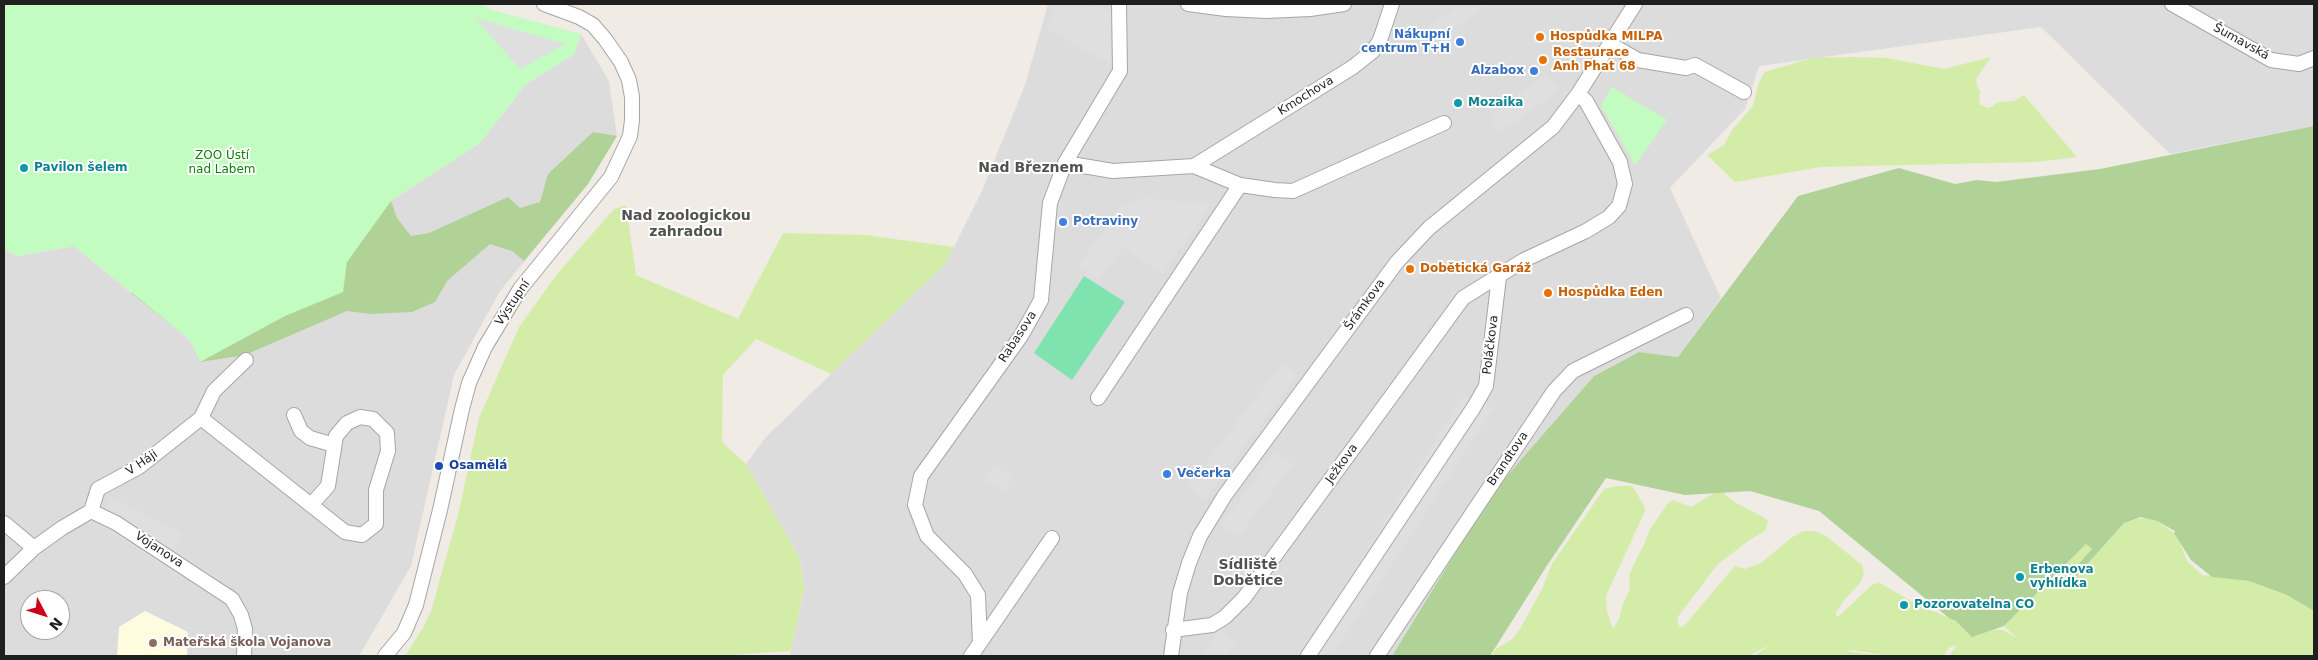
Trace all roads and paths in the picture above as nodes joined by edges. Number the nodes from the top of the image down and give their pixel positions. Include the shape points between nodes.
1 (544, 4) edge
2 (1119, 4) edge
3 (1188, 4) edge
4 (1344, 4) edge
5 (1392, 4) edge
6 (1635, 4) edge
7 (2172, 4) edge
8 (1610, 44) junction
9 (2314, 58) edge
10 (1744, 92) dead end
11 (1578, 94) junction
12 (1444, 123) dead end
13 (1065, 163) junction
14 (1194, 166) junction
15 (1240, 184) junction
16 (1499, 277) junction
17 (1686, 315) dead end
18 (246, 360) dead end
19 (1098, 398) dead end
20 (294, 415) dead end
21 (201, 418) junction
22 (334, 445) junction
23 (311, 506) junction
24 (92, 511) junction
25 (4, 523) edge
26 (1052, 538) dead end
27 (34, 548) junction
28 (4, 576) edge
29 (1173, 630) junction
30 (980, 643) junction
31 (244, 656) edge
32 (385, 656) edge
33 (971, 656) edge
34 (1171, 656) edge
35 (1308, 656) edge
36 (1377, 656) edge

1 - 32 street, Výstupní via 579,17 592,26 621,62 632,97 630,136 611,177 520,289 484,347 468,384 416,605 404,633
2 - 13 street, Rabasova via 1120,71
3 - 4 street via 1266,11
5 - 14 street, Kmochova via 1380,40 1373,51 1353,68
6 - 8 street, Šrámkova
7 - 9 street, Šumavská via 2271,60 2299,64
8 - 10 street via 1638,60 1686,68 1695,65
8 - 11 street, Šrámkova
11 - 16 street via 1586,101 1620,162 1625,184 1618,206 1609,217 1586,231 1524,260
11 - 29 street, Šrámkova via 1553,127 1429,228 1392,269 1225,495 1200,536 1180,594
12 - 15 street, Kmochova via 1293,191
13 - 14 street, Kmochova via 1112,171
13 - 30 street, Rabasova via 1050,203 1041,300 1021,336 921,476 915,505 927,536 965,574 978,595
14 - 15 street, Kmochova
15 - 19 street
16 - 29 street, Ježkova via 1463,298 1244,598 1212,625
16 - 35 street, Poláčkova via 1486,386
17 - 36 street, Brandtova via 1573,371 1554,391
18 - 21 street, V Háji via 214,391
20 - 22 street via 301,431 310,438
21 - 23 street
21 - 24 street, V Háji via 139,467 98,489
22 - 23 street via 328,486
22 - 23 street via 336,436 347,423 360,417 373,419 387,434 388,451 376,490 376,524 362,535 345,532
24 - 27 street
24 - 31 street, Vojanova via 116,523 232,600 244,629
25 - 27 street
26 - 30 street
27 - 28 street
29 - 34 street, Šrámkova
30 - 33 street

